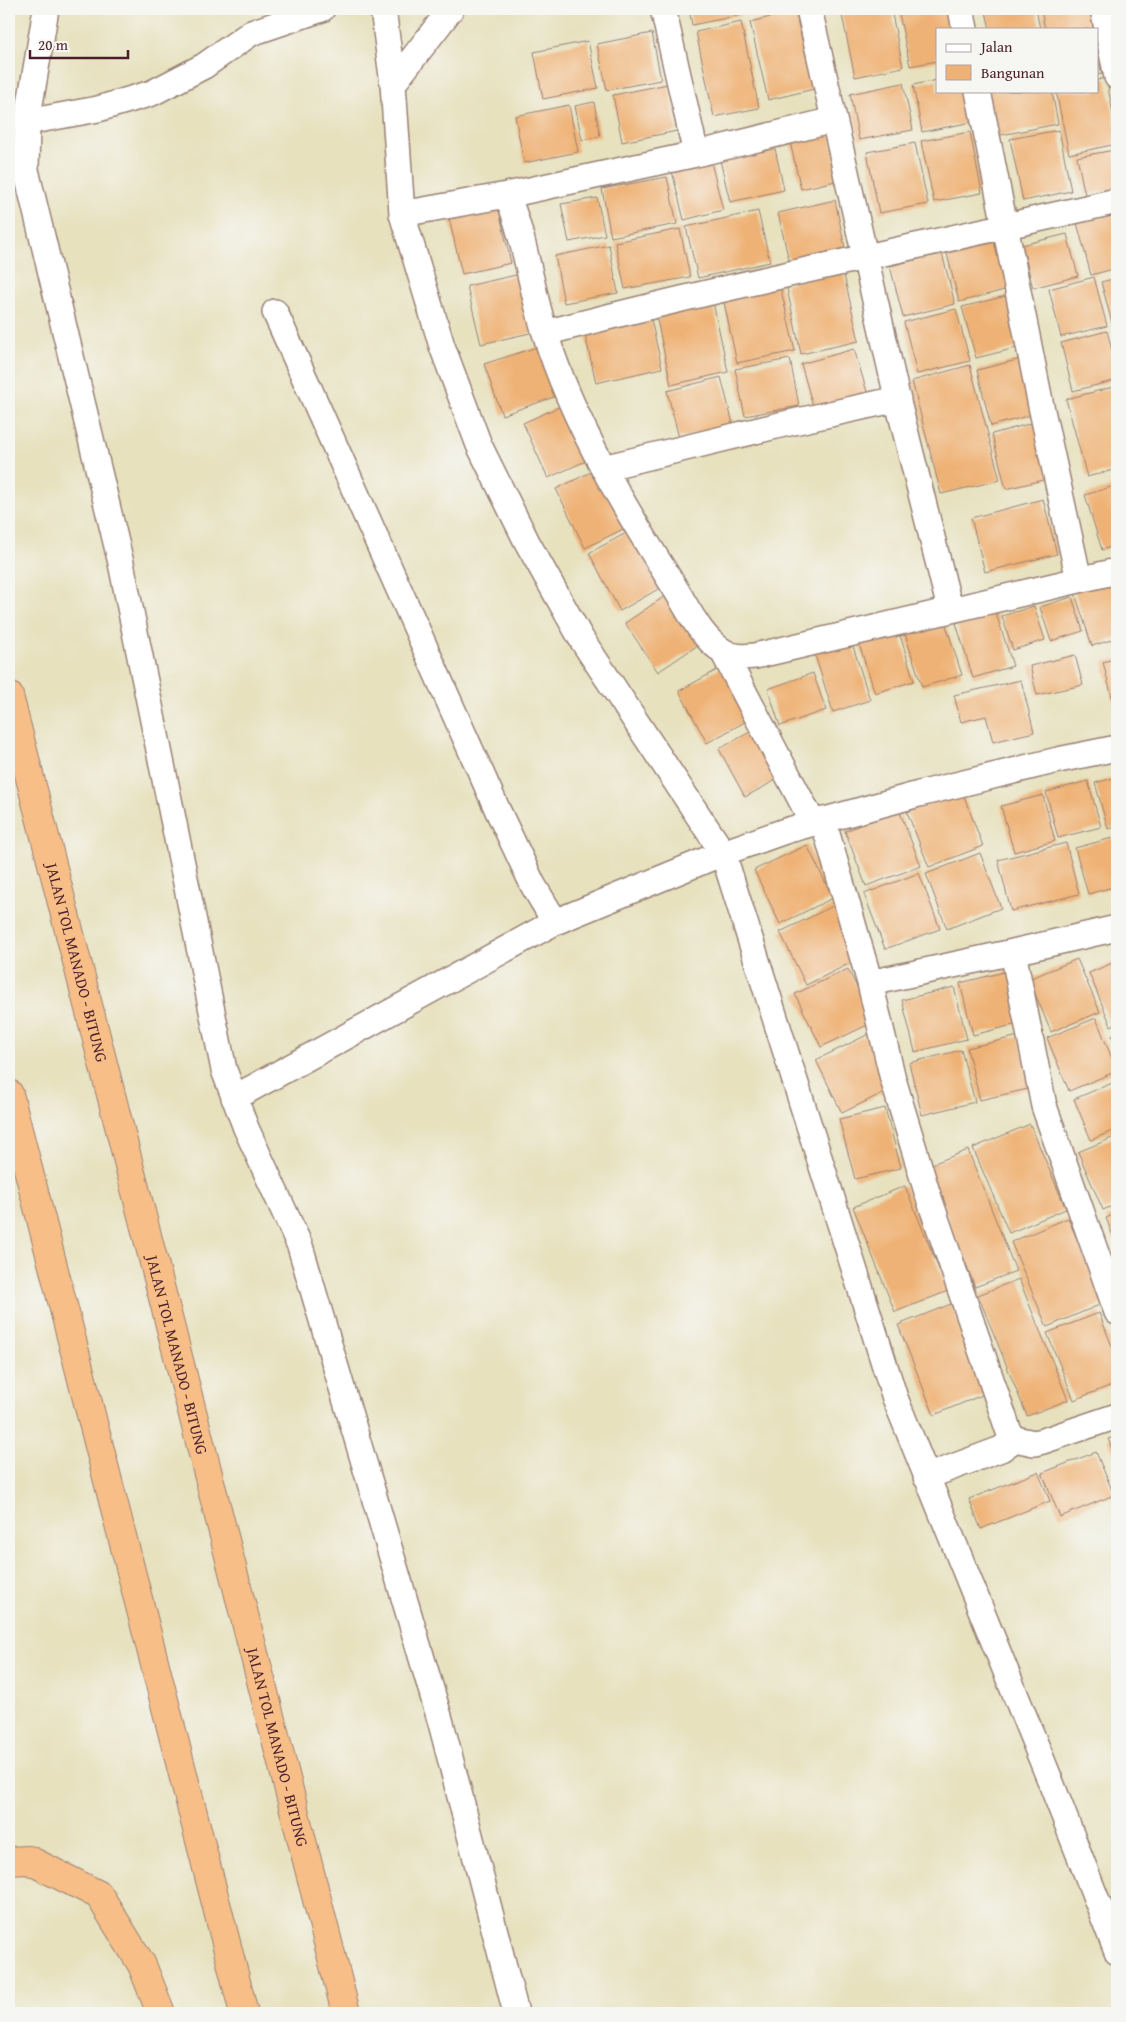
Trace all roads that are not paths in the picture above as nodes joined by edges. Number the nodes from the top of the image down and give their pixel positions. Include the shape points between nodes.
1 (46, 9) edge
2 (322, 9) edge
3 (383, 9) edge
4 (451, 9) edge
5 (663, 9) edge
6 (809, 9) edge
7 (961, 9) edge
8 (1103, 9) edge
9 (965, 28) edge
10 (1117, 77) edge
11 (393, 84) junction
12 (978, 92) edge
13 (834, 120) junction
14 (27, 122) junction
15 (696, 154) junction
16 (507, 195) junction
17 (1117, 201) edge
18 (402, 214) junction
19 (1005, 227) junction
20 (866, 258) junction
21 (275, 312) dead end
22 (545, 333) junction
23 (898, 399) junction
24 (603, 468) junction
25 (1117, 571) edge
26 (1079, 580) junction
27 (950, 609) junction
28 (723, 652) junction
29 (9, 696) edge
30 (1117, 748) edge
31 (818, 821) junction
32 (723, 853) junction
33 (555, 922) junction
34 (1117, 928) edge
35 (1013, 952) junction
36 (870, 983) junction
37 (9, 1094) edge
38 (234, 1098) junction
39 (1113, 1287) edge
40 (1117, 1312) edge
41 (1117, 1416) edge
42 (1015, 1439) junction
43 (926, 1477) junction
44 (9, 1861) edge
45 (1117, 1952) edge
46 (161, 2013) edge
47 (244, 2013) edge
48 (346, 2013) edge
49 (516, 2013) edge

1 - 14 street
2 - 14 street via 251,33 204,66 152,94 98,109
3 - 11 street
4 - 11 street
5 - 15 street
6 - 13 street
7 - 9 street
8 - 10 street
11 - 18 street
12 - 19 street
13 - 15 street
13 - 20 street
14 - 38 street via 26,170 121,563 224,1070
15 - 16 street
16 - 18 street
16 - 22 street
17 - 19 street
18 - 32 street via 442,346 476,436 527,542 582,640
19 - 20 street
19 - 26 street
20 - 22 street
20 - 23 street
21 - 33 street via 498,811 533,885
22 - 24 street via 564,384
23 - 24 street
23 - 27 street
24 - 28 street via 696,621
25 - 26 street
26 - 27 street
27 - 28 street via 755,656 739,657
28 - 31 street
29 - 48 highway, JALAN TOL MANADO - BITUNG
30 - 31 street
31 - 32 street
31 - 36 street
32 - 33 street
32 - 43 street via 895,1398
33 - 38 street
34 - 35 street
35 - 36 street
35 - 39 street via 1044,1106
36 - 42 street via 892,1079 1004,1421
37 - 47 highway
38 - 49 street via 300,1246 441,1723
39 - 40 street
41 - 42 street via 1043,1441 1034,1443
42 - 43 street via 1001,1449
43 - 45 street
44 - 46 highway via 29,1860 99,1894 142,1965

